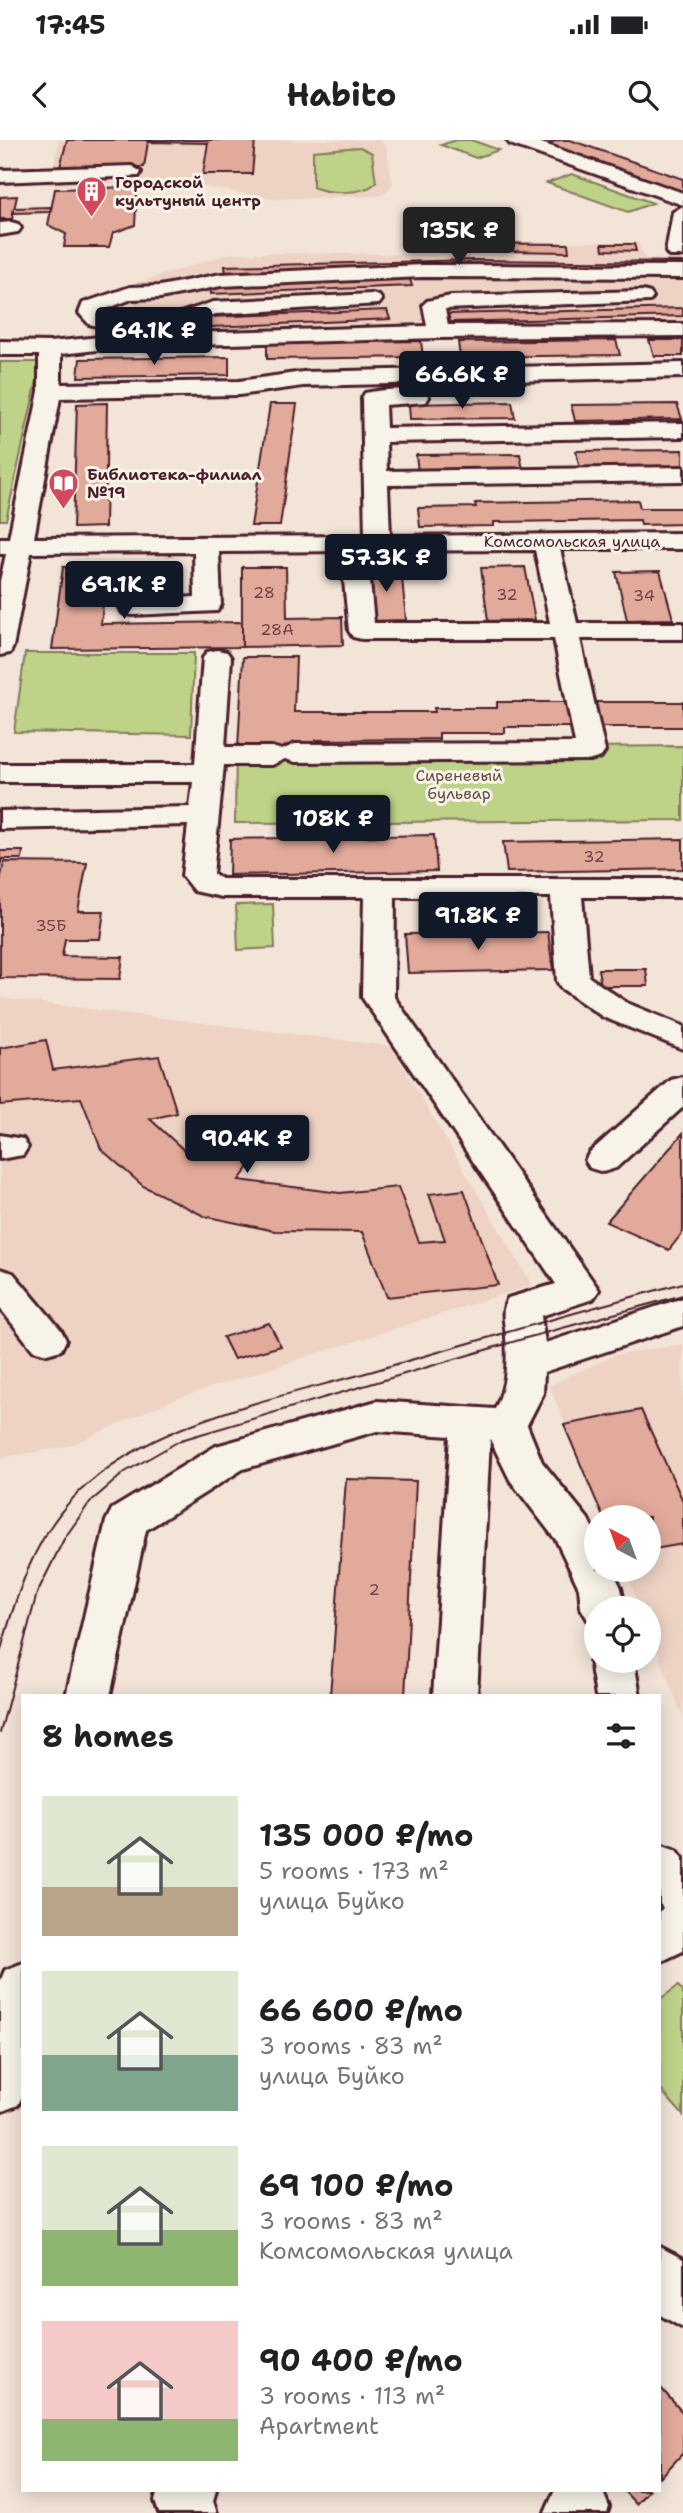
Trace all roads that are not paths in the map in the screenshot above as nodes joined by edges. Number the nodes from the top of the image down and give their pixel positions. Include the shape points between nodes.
1 (516, 140) edge
2 (132, 172) dead end
3 (0, 176) edge
4 (683, 199) edge
5 (683, 212) edge
6 (680, 252) edge
7 (371, 253) dead end
8 (194, 264) dead end
9 (683, 272) edge
10 (130, 293) junction
11 (669, 297) dead end
12 (372, 300) dead end
13 (683, 330) edge
14 (439, 332) junction
15 (180, 341) junction
16 (0, 348) edge
17 (50, 349) junction
18 (683, 370) edge
19 (50, 391) junction
20 (521, 396) dead end
21 (683, 430) edge
22 (374, 435) junction
23 (683, 474) edge
24 (376, 478) junction
25 (546, 541) junction
26 (683, 541) edge
27 (378, 543) junction
28 (206, 544) junction
29 (11, 546) edge
30 (356, 571) dead end
31 (132, 607) dead end
32 (564, 631) junction
33 (683, 631) edge
34 (0, 647) edge
35 (217, 658) dead end
36 (210, 764) junction
37 (0, 773) edge
38 (204, 817) junction
39 (0, 820) edge
40 (380, 888) junction
41 (566, 888) junction
42 (683, 888) edge
43 (683, 1038) edge
44 (683, 1088) edge
45 (603, 1160) dead end
46 (0, 1282) edge
47 (683, 1312) edge
48 (47, 1340) dead end
49 (524, 1364) junction
50 (489, 1423) junction
51 (601, 1596) edge
52 (614, 1673) edge
53 (88, 1694) edge
54 (455, 1694) edge
55 (618, 1694) edge
56 (661, 1866) edge
57 (683, 1897) edge
58 (683, 1922) edge
59 (661, 1939) edge
60 (21, 1995) edge
61 (0, 2087) edge
62 (661, 2275) edge
63 (683, 2300) edge
64 (186, 2492) edge
65 (188, 2513) edge

1 - 4 street
2 - 3 street
5 - 6 street
6 - 7 street
8 - 10 street via 143,279
9 - 10 street via 422,271 221,280
10 - 15 street via 90,307 90,313
11 - 14 street via 451,302 434,306
12 - 15 street via 212,308 167,325
13 - 14 street
14 - 15 street
15 - 17 street
16 - 17 street
17 - 19 street
18 - 19 street via 303,379 239,388
19 - 29 street
20 - 22 street via 373,398
21 - 22 street
22 - 24 street
23 - 24 street
24 - 27 street
25 - 26 street, Комсомольская улица
25 - 27 street, Комсомольская улица
25 - 32 street
27 - 28 street, Комсомольская улица
28 - 29 street, Комсомольская улица
28 - 31 street via 208,605
29 - 34 street
30 - 32 street via 362,631
32 - 33 street
32 - 36 street via 591,751 283,754
35 - 36 street
36 - 37 street
36 - 38 street
38 - 39 street
38 - 40 street via 197,876 205,884 222,888
40 - 41 street
40 - 49 street via 378,997 580,1290 521,1308
41 - 42 street
41 - 43 street via 573,981 615,1010
44 - 45 street
46 - 48 street
47 - 49 street
49 - 50 street via 523,1394
50 - 51 street via 573,1531
50 - 53 street via 377,1416 230,1457 127,1521
50 - 54 street
52 - 55 street
56 - 57 street
58 - 59 street
60 - 61 street
62 - 63 street
64 - 65 street

